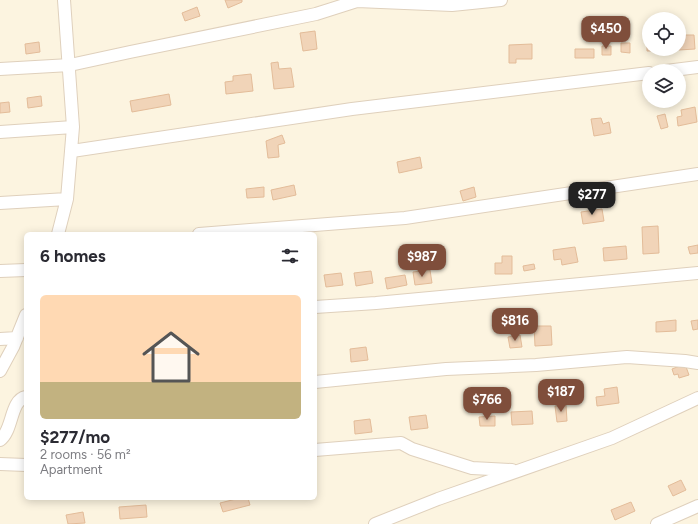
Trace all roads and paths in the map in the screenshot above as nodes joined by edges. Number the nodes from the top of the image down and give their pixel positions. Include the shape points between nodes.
1 (64, 0) edge
2 (501, 0) edge
3 (358, 1) edge
4 (70, 65) junction
5 (698, 67) edge
6 (686, 68) edge
7 (0, 69) edge
8 (642, 74) edge
9 (73, 127) junction
10 (0, 132) edge
11 (72, 151) junction
12 (698, 174) edge
13 (67, 199) junction
14 (0, 203) edge
15 (59, 232) edge
16 (225, 232) edge
17 (24, 270) edge
18 (0, 271) edge
19 (698, 273) edge
20 (317, 307) edge
21 (24, 322) edge
22 (17, 338) junction
23 (0, 339) edge
24 (698, 363) edge
25 (0, 371) edge
26 (317, 382) edge
27 (24, 398) edge
28 (698, 398) edge
29 (0, 440) edge
30 (317, 450) edge
31 (0, 464) edge
32 (24, 465) edge
33 (519, 470) junction
34 (698, 506) edge
35 (375, 524) edge
36 (657, 524) edge

1 - 4 street
2 - 3 street via 452,5
3 - 4 street via 316,14
4 - 7 street
4 - 9 street
5 - 6 street
8 - 11 street via 352,109
9 - 10 street
9 - 11 street
11 - 13 street
12 - 16 street via 405,218
13 - 14 street
13 - 15 street
17 - 18 street
19 - 20 street
21 - 22 street
22 - 23 street
22 - 25 street
24 - 26 street via 627,357 446,369
27 - 29 street via 18,402 8,430
28 - 33 street via 612,438
30 - 33 street via 401,443 412,449 472,468
31 - 32 street
33 - 35 street
34 - 36 street

